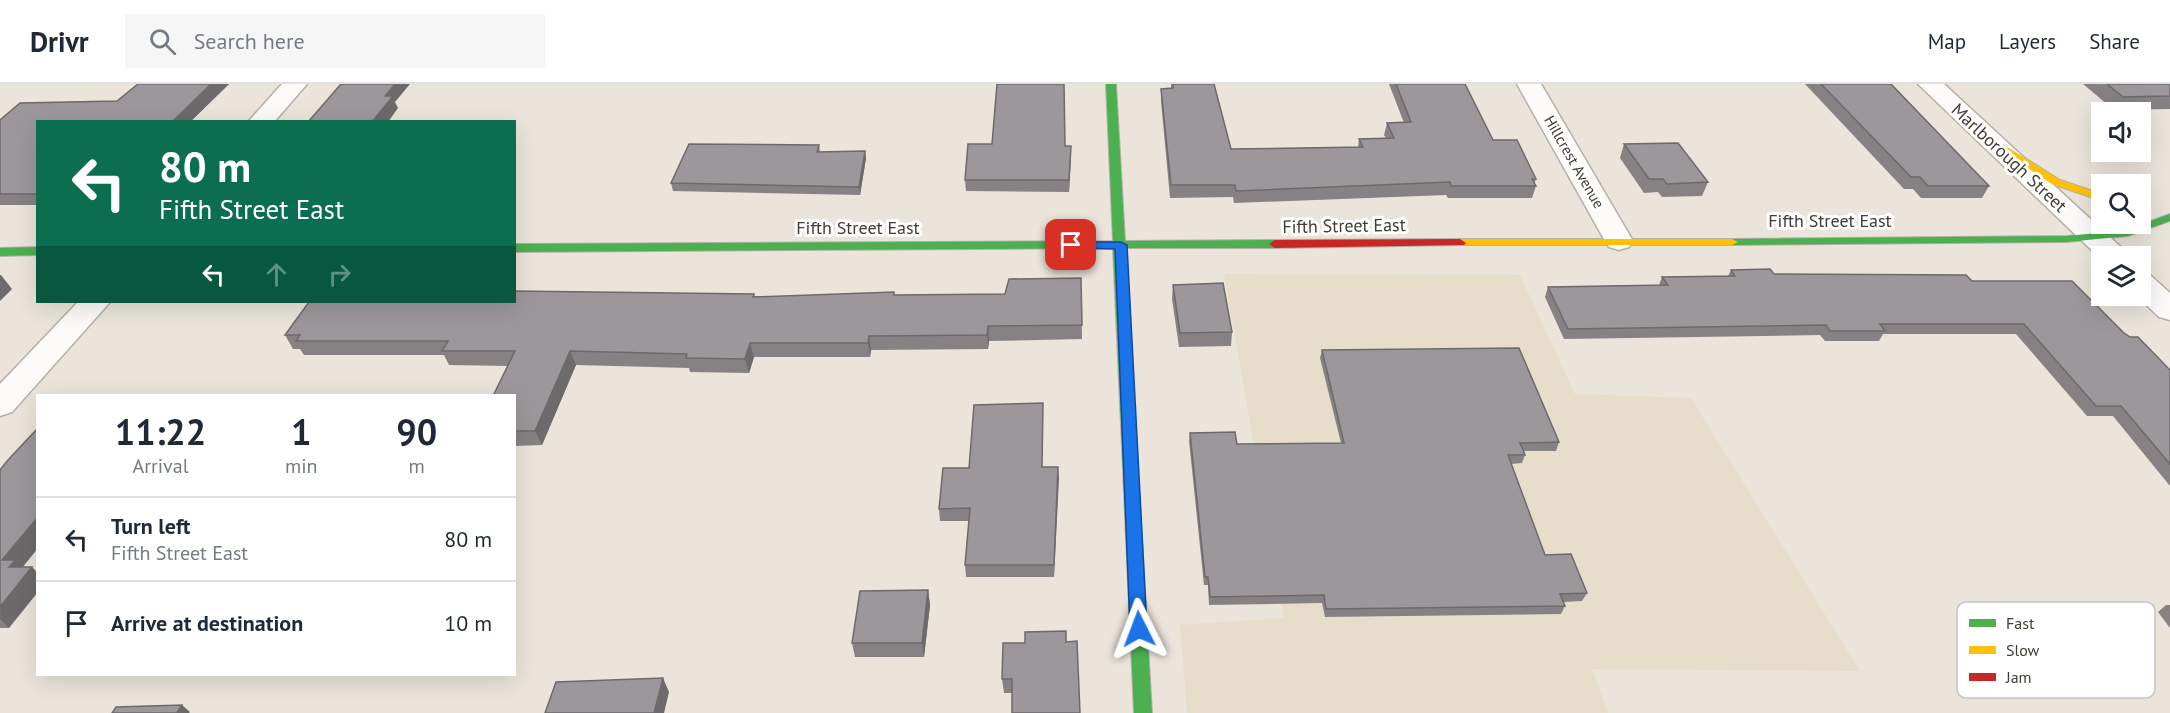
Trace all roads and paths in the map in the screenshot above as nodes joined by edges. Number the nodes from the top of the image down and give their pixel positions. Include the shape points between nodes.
1 (295, 84) edge
2 (1111, 84) edge
3 (1529, 84) edge
4 (1930, 84) edge
5 (262, 120) edge
6 (1988, 138) junction
7 (2091, 195) edge
8 (2170, 218) edge
9 (1619, 241) junction
10 (1121, 245) junction
11 (2103, 246) edge
12 (2106, 246) edge
13 (2091, 247) edge
14 (516, 248) edge
15 (36, 251) edge
16 (0, 252) edge
17 (2151, 292) edge
18 (94, 303) edge
19 (2170, 310) edge
20 (0, 404) edge
21 (1143, 713) edge

1 - 5 street
2 - 10 street
3 - 9 street, Hillcrest Avenue
4 - 6 street, Marlborough Street
6 - 7 street via 2048,179
6 - 11 street, Marlborough Street
8 - 12 street, Fifth Street East via 2136,229
9 - 10 street, Fifth Street East
9 - 13 street, Fifth Street East
10 - 14 street, Fifth Street East
10 - 21 street
15 - 16 street
17 - 19 street
18 - 20 street

